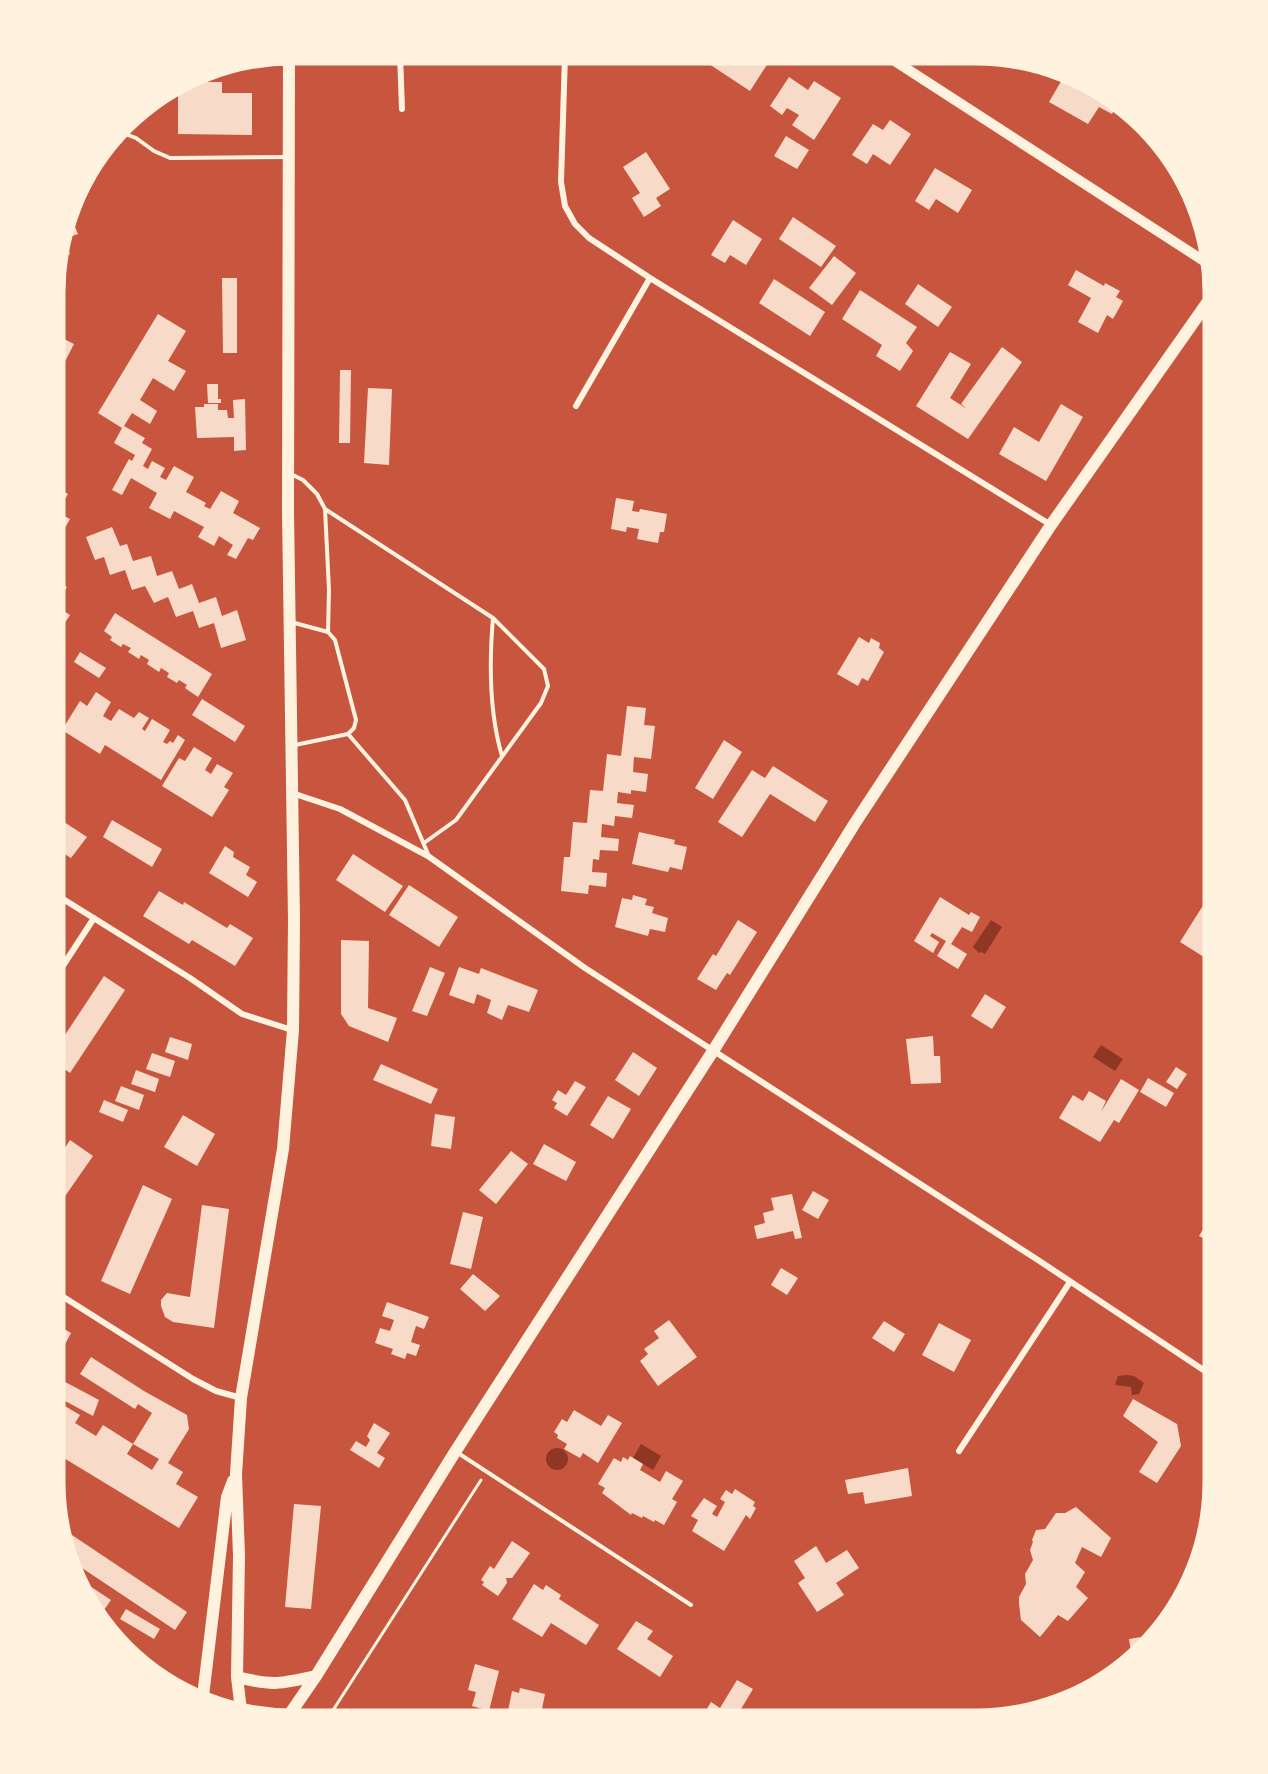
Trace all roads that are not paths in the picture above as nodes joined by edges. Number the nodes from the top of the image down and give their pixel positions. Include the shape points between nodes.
1 (289, 64) edge
2 (400, 64) edge
3 (565, 64) edge
4 (900, 64) edge
5 (402, 109) dead end
6 (128, 135) edge
7 (288, 157) junction
8 (1201, 259) edge
9 (650, 278) junction
10 (1204, 307) edge
11 (576, 406) dead end
12 (288, 472) junction
13 (325, 510) junction
14 (1051, 525) junction
15 (493, 618) junction
16 (289, 621) junction
17 (328, 632) junction
18 (348, 734) junction
19 (291, 746) junction
20 (502, 757) junction
21 (292, 793) junction
22 (424, 843) junction
23 (428, 856) junction
24 (64, 900) edge
25 (94, 918) junction
26 (64, 964) edge
27 (293, 1030) junction
28 (713, 1051) junction
29 (1070, 1282) junction
30 (64, 1297) edge
31 (1204, 1370) edge
32 (241, 1398) junction
33 (959, 1451) dead end
34 (455, 1452) junction
35 (236, 1474) junction
36 (691, 1605) dead end
37 (316, 1676) junction
38 (237, 1677) junction
39 (204, 1691) edge
40 (240, 1703) edge
41 (293, 1710) edge

1 - 7 main road
2 - 5 street
3 - 9 street via 561,182 565,206 589,238
4 - 8 street
6 - 7 lane via 170,158
7 - 12 main road
9 - 11 street
9 - 14 street
10 - 14 main road
12 - 13 lane via 317,494
12 - 16 main road
13 - 15 lane
13 - 17 lane
14 - 28 main road via 849,833
15 - 20 lane via 490,650 494,727
15 - 20 lane via 544,669 548,686 541,703
16 - 17 lane
16 - 19 main road
17 - 18 lane via 335,640 356,720
18 - 19 lane
18 - 22 lane via 405,800
19 - 21 main road
20 - 22 lane via 456,820
21 - 23 street via 339,809
21 - 27 main road
22 - 23 lane
23 - 28 street via 585,968
24 - 25 street
25 - 26 street
25 - 27 street via 242,1014
27 - 32 main road via 283,1149
28 - 29 street
28 - 34 main road
29 - 31 street
29 - 33 street
30 - 32 street via 193,1379
32 - 35 main road
34 - 36 lane
34 - 37 main road
35 - 38 main road
35 - 39 main road via 227,1497
37 - 38 main road via 284,1684
37 - 41 main road
38 - 40 main road

